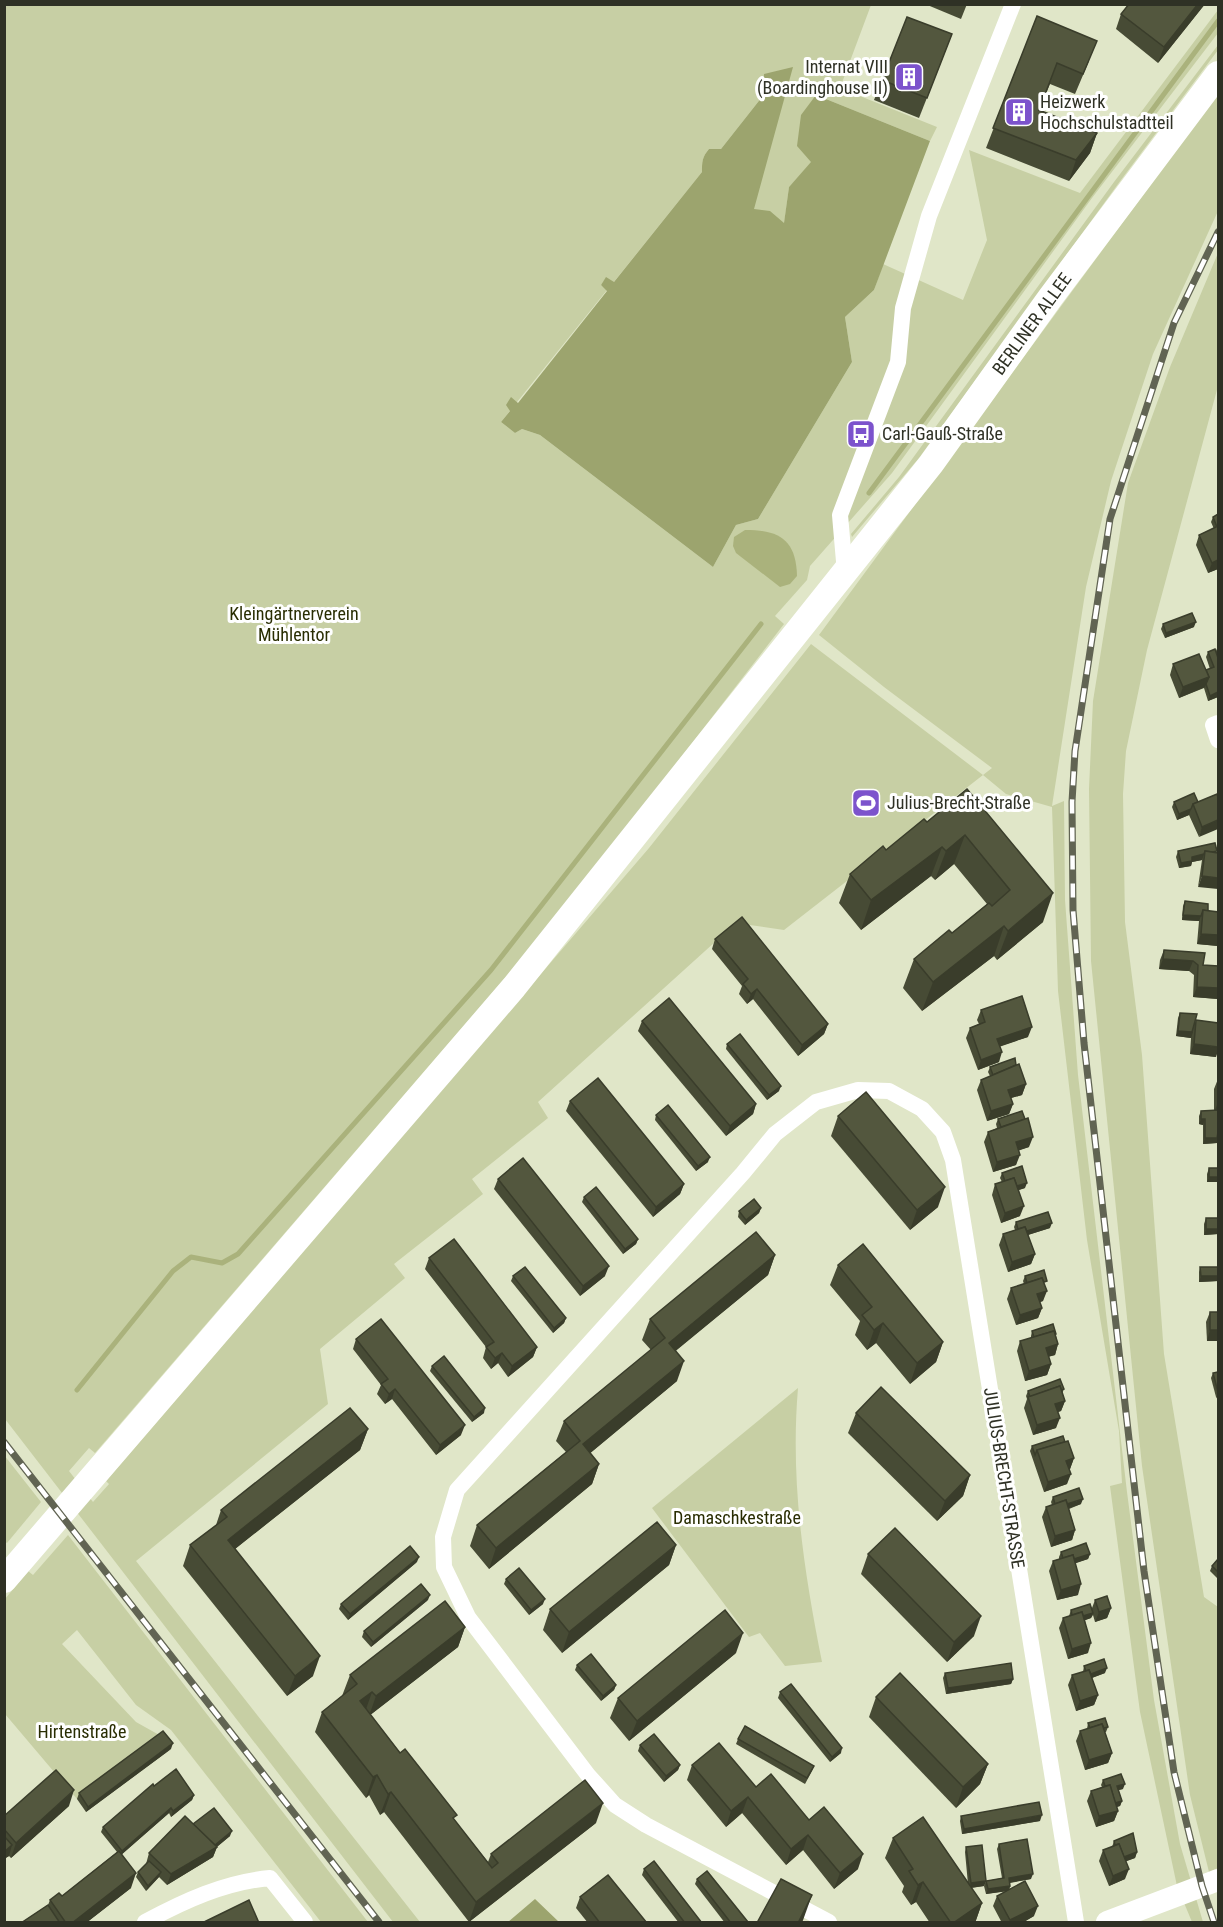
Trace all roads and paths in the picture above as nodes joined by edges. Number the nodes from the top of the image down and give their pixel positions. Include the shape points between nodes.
1 (1013, 4) edge
2 (1218, 74) edge
3 (845, 573) junction
4 (4, 1580) edge
5 (1218, 1880) edge
6 (145, 1923) edge
7 (305, 1923) edge
8 (829, 1923) edge
9 (1076, 1923) edge
10 (1107, 1923) edge

1 - 3 street via 929,216 903,308 898,362 840,515
2 - 3 main road, BERLINER ALLEE via 931,464
3 - 4 main road, BERLINER ALLEE via 514,987
5 - 10 street
6 - 7 street via 183,1902 243,1880 270,1878
8 - 9 street, JULIUS-BRECHT-STRASSE via 615,1805 520,1689 468,1617 444,1567 443,1536 457,1490 775,1134 816,1102 858,1090 889,1091 922,1109 942,1132 953,1160

